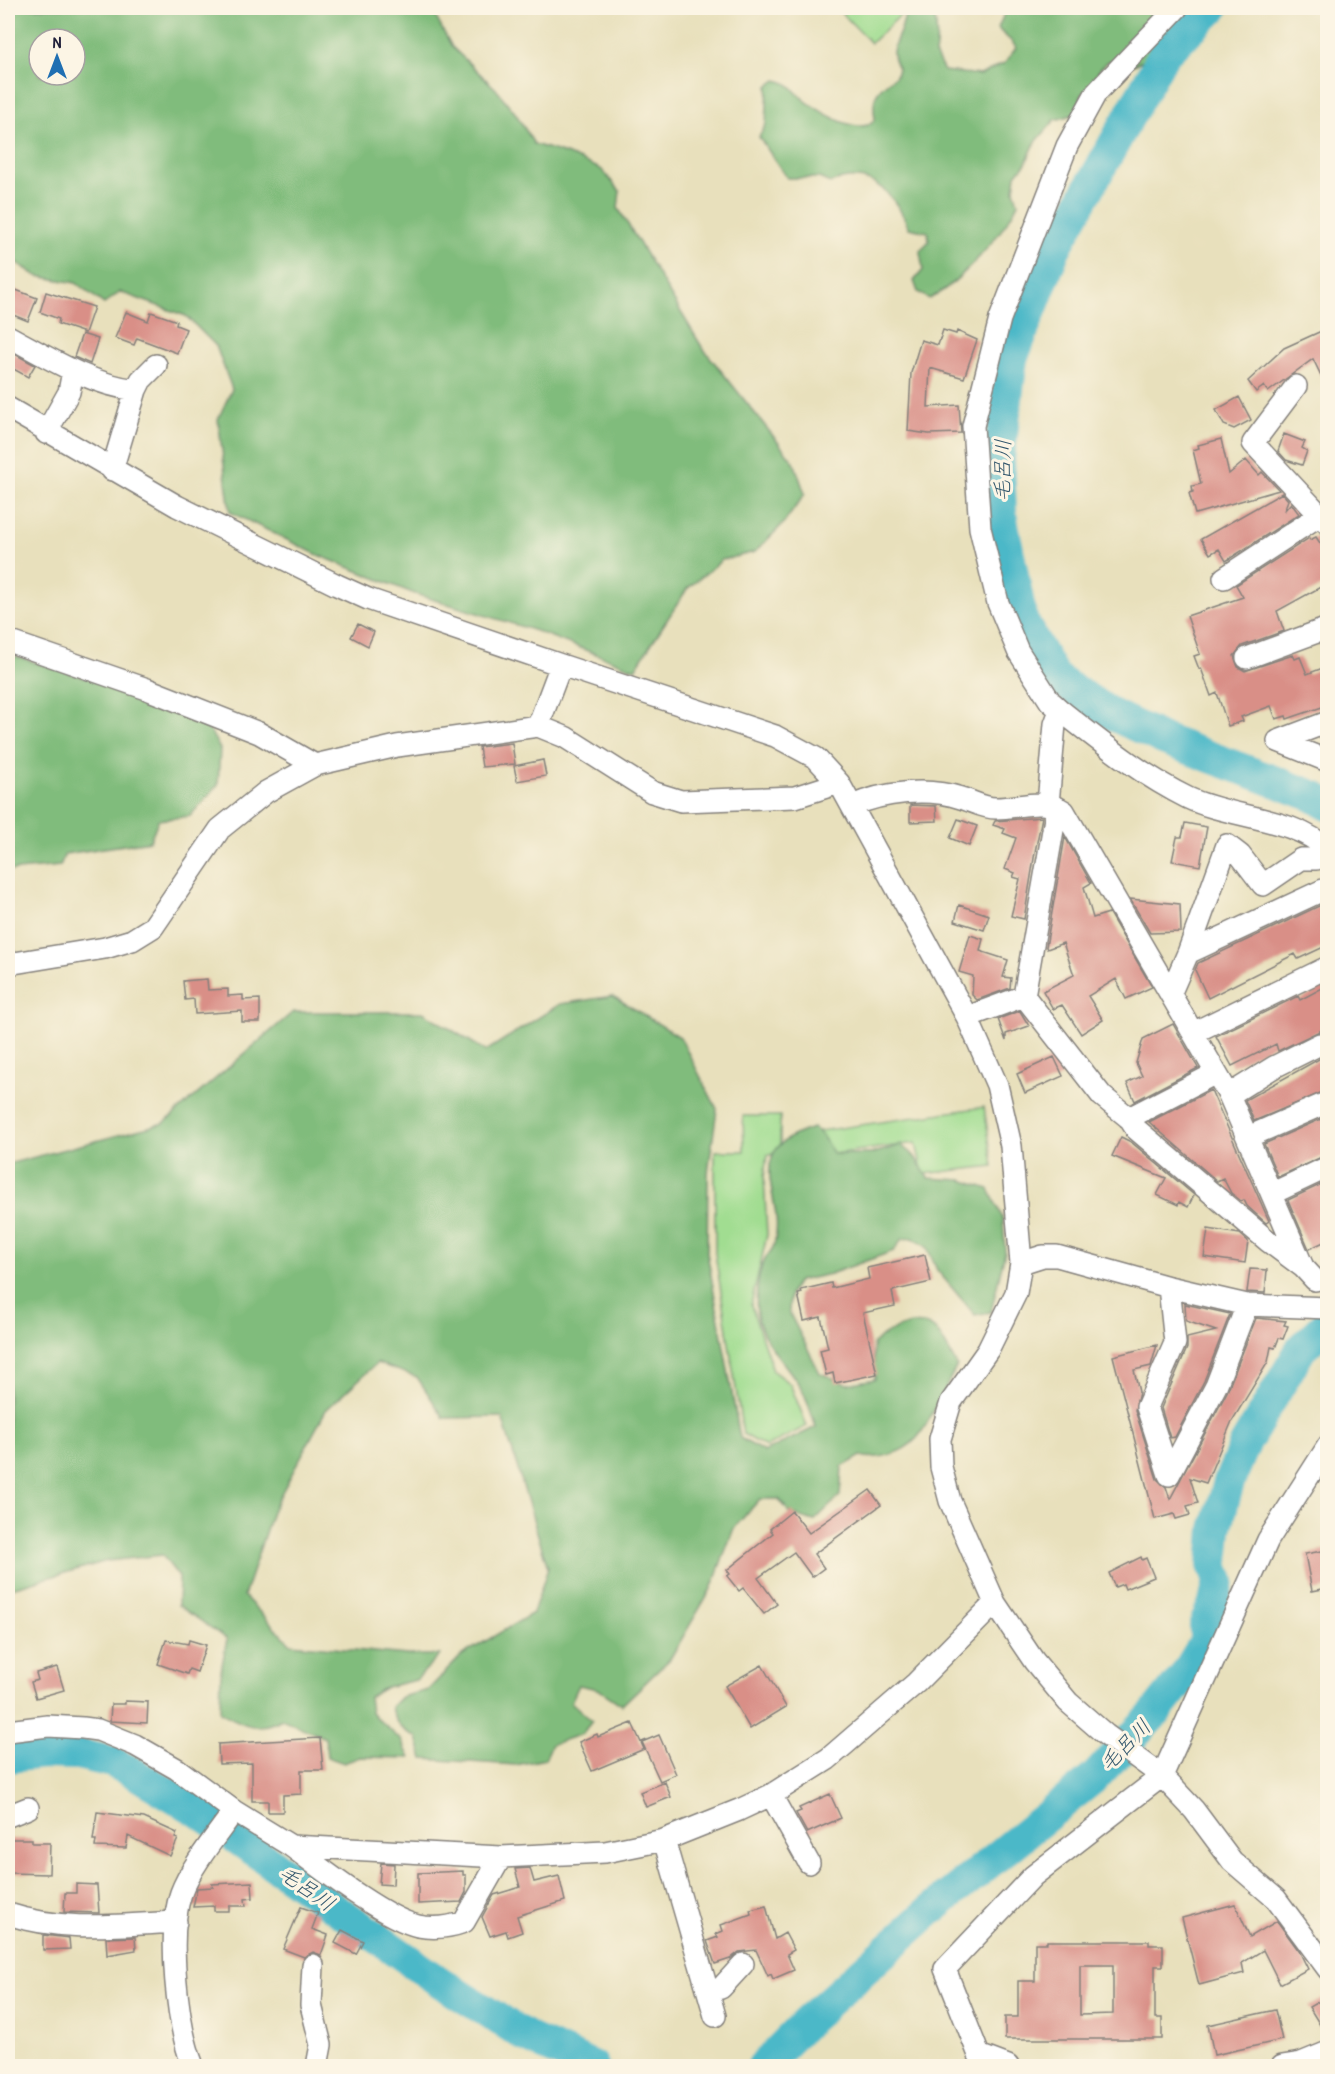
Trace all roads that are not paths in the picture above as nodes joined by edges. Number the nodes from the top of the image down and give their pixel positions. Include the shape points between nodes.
1 (1177, 8) edge
2 (8, 331) edge
3 (8, 336) edge
4 (156, 365) dead end
5 (74, 371) junction
6 (1296, 387) dead end
7 (136, 390) junction
8 (8, 408) edge
9 (46, 433) junction
10 (112, 470) junction
11 (1324, 520) edge
12 (1224, 578) dead end
13 (1328, 628) edge
14 (8, 641) edge
15 (1248, 658) dead end
16 (561, 665) junction
17 (1060, 711) junction
18 (1328, 722) edge
19 (538, 726) junction
20 (1328, 761) edge
21 (315, 765) junction
22 (838, 783) junction
23 (1053, 805) junction
24 (852, 806) junction
25 (1325, 847) edge
26 (1328, 897) edge
27 (1188, 953) junction
28 (8, 964) edge
29 (1328, 967) edge
30 (1171, 992) junction
31 (1024, 996) junction
32 (967, 1017) junction
33 (1195, 1032) junction
34 (1320, 1044) dead end
35 (1216, 1073) junction
36 (1229, 1095) junction
37 (1328, 1102) edge
38 (1129, 1118) junction
39 (1248, 1137) junction
40 (1328, 1167) edge
41 (1273, 1193) junction
42 (1021, 1258) junction
43 (1315, 1272) edge
44 (1169, 1287) junction
45 (1247, 1305) junction
46 (1314, 1307) edge
47 (1328, 1446) edge
48 (995, 1603) junction
49 (8, 1731) edge
50 (1157, 1773) junction
51 (771, 1795) junction
52 (28, 1808) dead end
53 (231, 1815) junction
54 (8, 1816) edge
55 (664, 1840) junction
56 (291, 1846) junction
57 (501, 1857) junction
58 (809, 1863) dead end
59 (8, 1914) edge
60 (176, 1922) junction
61 (743, 1964) dead end
62 (313, 1965) dead end
63 (1328, 1969) edge
64 (708, 1991) junction
65 (716, 2016) dead end
66 (1328, 2052) edge
67 (193, 2067) edge
68 (317, 2067) edge
69 (1008, 2067) edge
70 (1282, 2067) edge

1 - 17 street via 1096,93 1066,146 1000,320 973,426 980,528 998,603 1018,651
2 - 3 street
3 - 5 street
4 - 7 street
5 - 7 street
5 - 9 street via 69,392
6 - 11 street via 1253,442
7 - 10 street
8 - 9 street
9 - 10 street
10 - 16 street via 368,599
11 - 12 street
13 - 15 street
14 - 21 street via 147,688 259,733
16 - 19 street
16 - 22 street via 775,736 816,758
17 - 23 street via 1055,724
17 - 25 street via 1148,776 1190,799 1283,826
18 - 20 street via 1278,741
19 - 21 street via 397,746
19 - 22 street via 565,737 652,792 681,801 795,797
21 - 28 street via 266,792 220,829 153,927 132,940 105,948
22 - 24 street
23 - 24 street via 981,807 946,794 906,794 872,797
23 - 30 street via 1064,811
23 - 31 street
24 - 32 street
25 - 27 street via 1316,860 1301,859 1263,885 1227,845
26 - 27 street via 1323,890
27 - 30 street
29 - 33 street
30 - 33 street
31 - 32 street
31 - 38 street via 1101,1096
32 - 42 street via 997,1085 1011,1146
33 - 35 street
34 - 36 street
35 - 36 street
35 - 38 street
36 - 39 street
37 - 39 street
38 - 43 street via 1136,1129 1268,1241
39 - 41 street
40 - 41 street
41 - 43 street
42 - 44 street via 1057,1256
42 - 48 street via 1016,1293 988,1350 951,1402 940,1439 941,1467 950,1501
43 - 46 street
44 - 45 street
44 - 45 street via 1175,1343 1147,1407 1169,1474 1216,1386
45 - 46 street
47 - 50 street via 1268,1540
48 - 50 street via 1068,1701
48 - 51 street via 872,1724 828,1759
49 - 53 street via 48,1726 98,1730 177,1768
50 - 63 street via 1194,1810 1232,1861 1276,1899
50 - 69 street via 1033,1876 945,1969 980,2055
51 - 55 street
51 - 58 street
52 - 54 street
53 - 56 street
53 - 60 street via 182,1890
55 - 57 street via 605,1852
55 - 64 street
56 - 57 street
56 - 57 street via 374,1904 417,1926 449,1927 464,1922
59 - 60 street via 36,1923 87,1927
60 - 67 street via 178,2002 183,2041
61 - 64 street via 721,1988
62 - 68 street via 311,2005 321,2045
64 - 65 street
66 - 70 street

